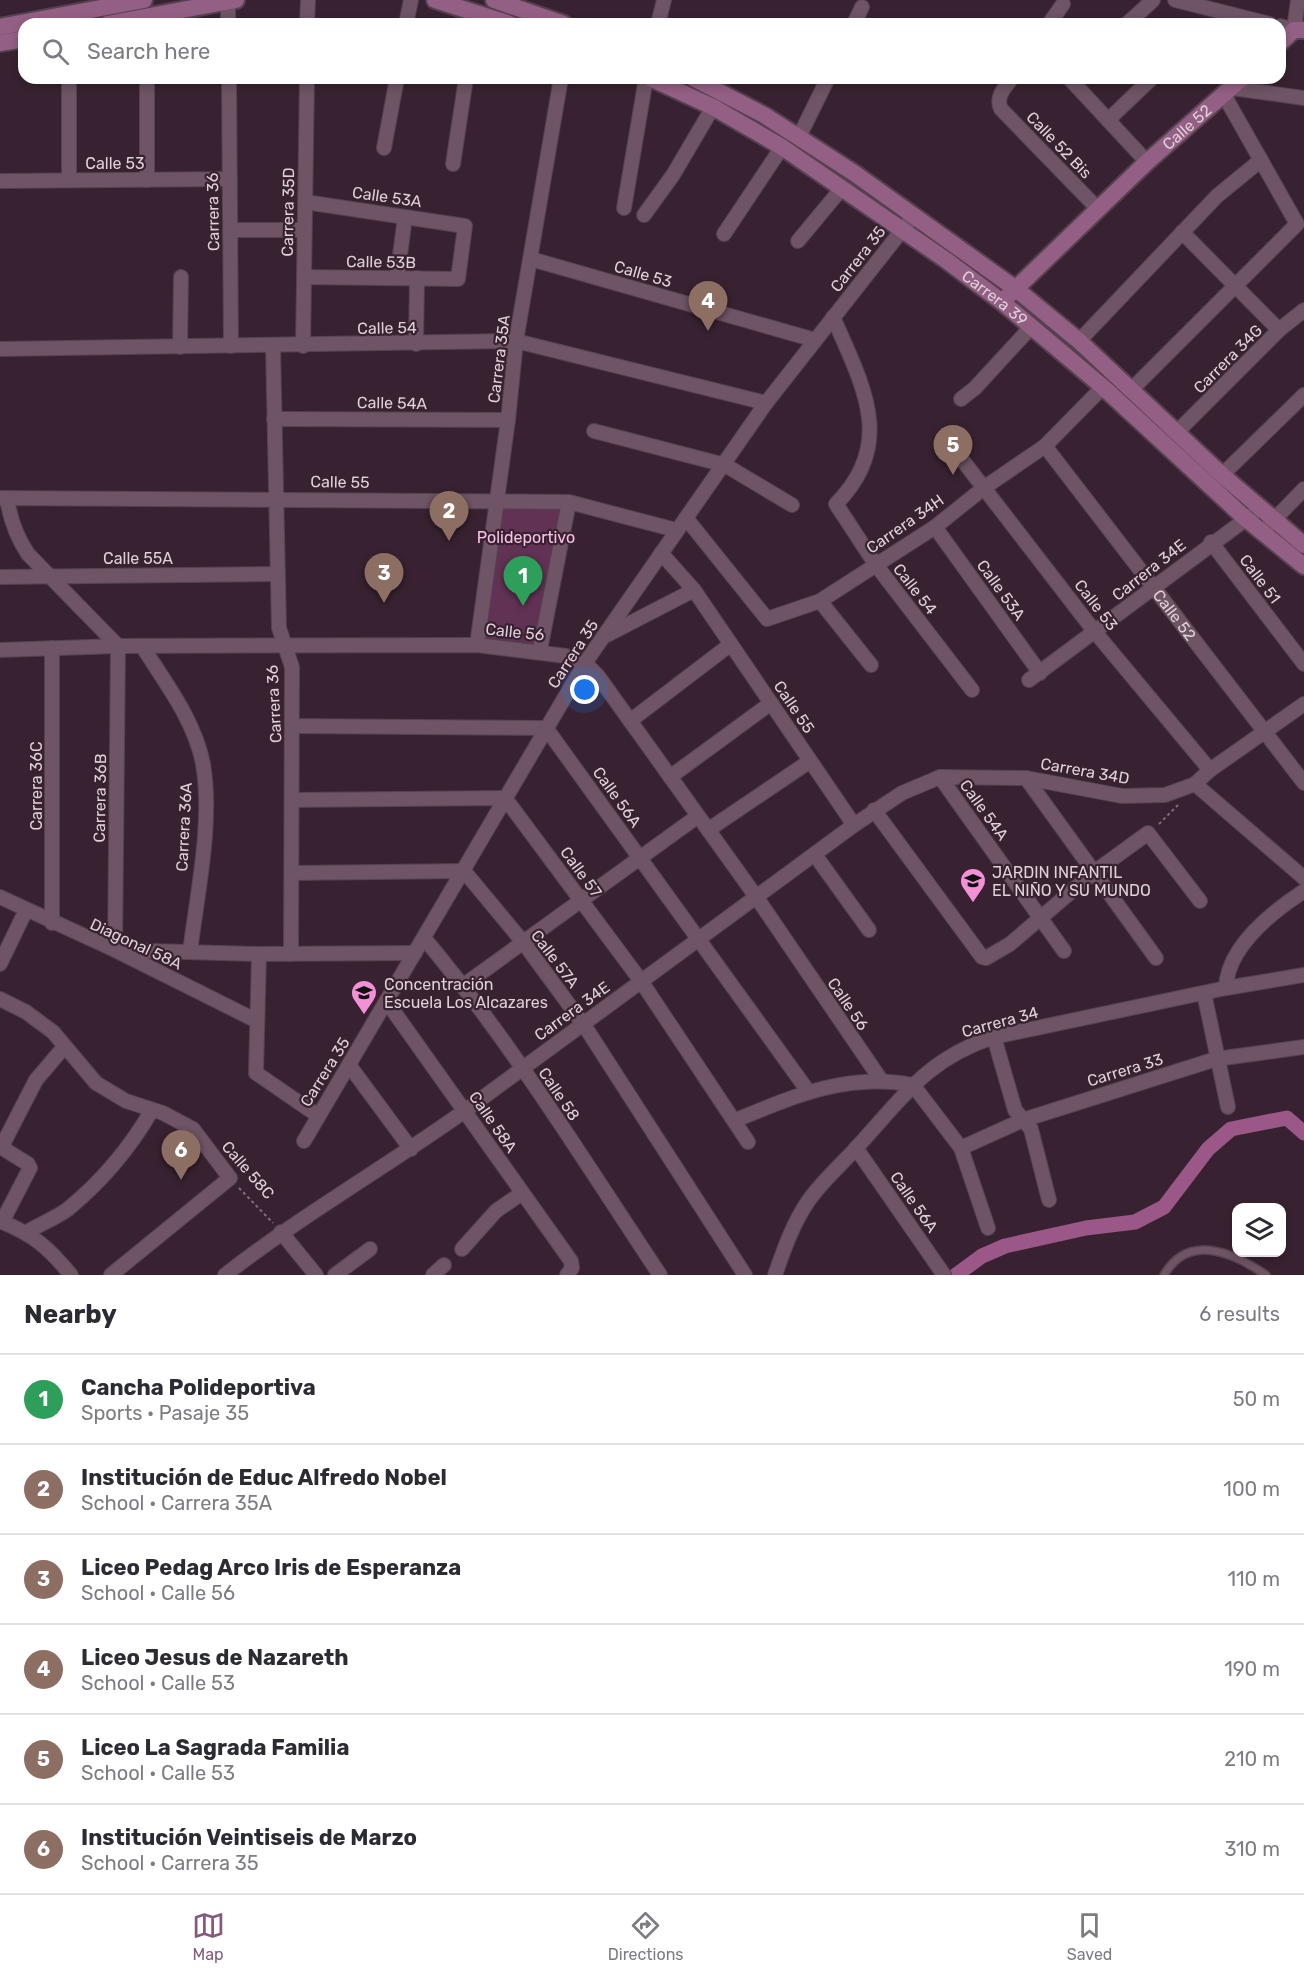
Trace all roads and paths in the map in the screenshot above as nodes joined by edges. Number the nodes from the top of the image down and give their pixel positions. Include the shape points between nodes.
1 (308, 0) edge
2 (411, 0) edge
3 (435, 0) edge
4 (494, 0) edge
5 (664, 0) edge
6 (1153, 0) edge
7 (1175, 0) edge
8 (1223, 0) edge
9 (1298, 0) edge
10 (232, 1) edge
11 (513, 3) edge
12 (1063, 4) dead end
13 (862, 7) dead end
14 (146, 14) edge
15 (1230, 15) junction
16 (101, 18) edge
17 (130, 18) edge
18 (229, 18) edge
19 (307, 18) edge
20 (407, 18) edge
21 (474, 18) edge
22 (549, 18) edge
23 (660, 18) edge
24 (857, 18) edge
25 (1053, 18) edge
26 (1134, 18) edge
27 (1243, 18) edge
28 (18, 25) edge
29 (0, 27) edge
30 (1293, 29) edge
31 (18, 40) edge
32 (0, 43) edge
33 (69, 84) edge
34 (147, 84) edge
35 (229, 84) edge
36 (307, 84) edge
37 (396, 84) edge
38 (465, 84) edge
39 (560, 84) edge
40 (647, 84) edge
41 (662, 84) edge
42 (704, 84) edge
43 (825, 84) edge
44 (1008, 84) edge
45 (1075, 84) edge
46 (1146, 84) edge
47 (1233, 87) edge
48 (1304, 98) edge
49 (713, 106) junction
50 (1108, 120) junction
51 (799, 138) junction
52 (782, 147) junction
53 (384, 148) dead end
54 (1261, 160) junction
55 (1146, 162) junction
56 (453, 164) dead end
57 (230, 179) junction
58 (69, 180) junction
59 (147, 180) junction
60 (0, 181) edge
61 (842, 188) junction
62 (305, 202) junction
63 (624, 208) dead end
64 (1098, 209) junction
65 (644, 215) dead end
66 (914, 215) junction
67 (405, 217) junction
68 (230, 230) junction
69 (304, 230) junction
70 (902, 230) junction
71 (1182, 232) junction
72 (724, 234) dead end
73 (798, 241) dead end
74 (531, 259) junction
75 (181, 277) dead end
76 (304, 277) junction
77 (397, 278) junction
78 (417, 278) junction
79 (458, 279) joint
80 (1236, 285) junction
81 (1016, 289) junction
82 (1002, 302) junction
83 (1304, 310) edge
84 (832, 317) junction
85 (1032, 326) junction
86 (1279, 330) junction
87 (815, 340) junction
88 (516, 341) junction
89 (1079, 341) junction
90 (416, 344) junction
91 (231, 346) junction
92 (273, 346) junction
93 (303, 346) junction
94 (180, 347) junction
95 (0, 349) edge
96 (1103, 387) junction
97 (1132, 389) junction
98 (1304, 395) edge
99 (961, 399) dead end
100 (766, 403) junction
101 (274, 419) junction
102 (508, 420) junction
103 (594, 431) dead end
104 (1176, 433) junction
105 (1045, 446) junction
106 (960, 457) dead end
107 (725, 465) junction
108 (1222, 475) junction
109 (985, 487) junction
110 (1304, 489) edge
111 (4, 498) edge
112 (275, 498) junction
113 (495, 500) junction
114 (569, 502) junction
115 (792, 505) dead end
116 (1261, 508) junction
117 (686, 518) junction
118 (1245, 518) junction
119 (1268, 526) junction
120 (935, 527) junction
121 (676, 530) junction
122 (1211, 542) junction
123 (1304, 545) edge
124 (661, 553) junction
125 (876, 565) junction
126 (1304, 566) edge
127 (276, 573) junction
128 (47, 575) junction
129 (0, 577) edge
130 (1153, 588) junction
131 (694, 590) junction
132 (819, 601) junction
133 (1095, 632) junction
134 (605, 636) junction
135 (731, 644) junction
136 (477, 645) junction
137 (118, 646) junction
138 (142, 646) junction
139 (285, 646) junction
140 (52, 648) junction
141 (0, 650) edge
142 (540, 650) junction
143 (585, 663) junction
144 (1304, 664) edge
145 (871, 666) dead end
146 (1035, 676) joint
147 (972, 690) dead end
148 (771, 703) junction
149 (1304, 704) edge
150 (630, 721) junction
151 (293, 726) junction
152 (546, 728) junction
153 (1264, 730) junction
154 (810, 761) junction
155 (1210, 770) junction
156 (670, 777) junction
157 (940, 777) junction
158 (1026, 778) junction
159 (1304, 783) edge
160 (1195, 784) junction
161 (505, 798) junction
162 (293, 800) junction
163 (874, 810) junction
164 (698, 816) junction
165 (854, 825) junction
166 (708, 830) junction
167 (1148, 833) junction
168 (815, 855) junction
169 (641, 858) junction
170 (464, 871) junction
171 (293, 873) junction
172 (1093, 873) junction
173 (1304, 878) edge
174 (1304, 891) edge
175 (0, 897) edge
176 (757, 898) junction
177 (581, 900) junction
178 (1200, 901) dead end
179 (26, 910) junction
180 (1041, 917) junction
181 (52, 923) junction
182 (869, 930) dead end
183 (424, 938) junction
184 (700, 939) junction
185 (523, 942) junction
186 (115, 950) junction
187 (1064, 951) dead end
188 (190, 952) junction
189 (415, 953) junction
190 (259, 954) junction
191 (291, 954) junction
192 (1156, 958) dead end
193 (0, 964) edge
194 (1304, 975) edge
195 (641, 981) junction
196 (464, 985) junction
197 (1226, 988) junction
198 (1204, 993) junction
199 (0, 999) edge
200 (387, 1002) junction
201 (257, 1022) junction
202 (584, 1025) junction
203 (994, 1037) junction
204 (64, 1047) junction
205 (1304, 1047) edge
206 (1216, 1059) junction
207 (350, 1065) junction
208 (522, 1068) junction
209 (881, 1080) junction
210 (913, 1085) junction
211 (808, 1090) junction
212 (1228, 1107) dead end
213 (152, 1110) junction
214 (466, 1110) junction
215 (317, 1115) junction
216 (736, 1120) junction
217 (1023, 1120) junction
218 (304, 1141) dead end
219 (748, 1142) dead end
220 (856, 1148) junction
221 (962, 1148) junction
222 (411, 1149) junction
223 (230, 1178) junction
224 (522, 1193) junction
225 (1049, 1200) dead end
226 (1, 1222) edge
227 (988, 1228) dead end
228 (27, 1232) junction
229 (281, 1232) junction
230 (370, 1249) dead end
231 (462, 1249) dead end
232 (444, 1265) dead end
233 (943, 1273) edge
234 (71, 1275) edge
235 (111, 1275) edge
236 (225, 1275) edge
237 (316, 1275) edge
238 (335, 1275) edge
239 (433, 1275) edge
240 (567, 1275) edge
241 (660, 1275) edge
242 (745, 1275) edge
243 (775, 1275) edge
244 (1164, 1275) edge
245 (1266, 1275) edge

1 - 19 street
2 - 20 street
3 - 21 main road
4 - 11 main road
5 - 23 street
6 - 26 street
7 - 15 street
8 - 15 street
9 - 30 street
10 - 14 main road
10 - 18 street
11 - 22 main road
12 - 25 street
13 - 24 street
14 - 16 main road
14 - 17 main road
15 - 27 street
28 - 29 main road
31 - 32 main road
33 - 58 street
34 - 59 street
35 - 57 street, Carrera 36
36 - 62 street, Carrera 35D
37 - 53 street
38 - 56 street
39 - 74 street, Carrera 35A
40 - 63 street
41 - 49 main road, Carrera 39
42 - 51 main road, Carrera 39
43 - 51 street
44 - 64 street, Calle 52 Bis via 998,103
45 - 50 street
46 - 50 street
47 - 48 street
47 - 54 street
47 - 55 main road, Calle 52
49 - 52 main road, Carrera 39
49 - 65 street via 673,175
50 - 55 street
51 - 66 main road, Carrera 39
52 - 61 main road, Carrera 39
52 - 72 street
54 - 71 street via 1217,196
54 - 80 street via 1297,224
55 - 64 main road, Calle 52
57 - 59 street, Calle 53
57 - 68 street, Carrera 36
58 - 59 street, Calle 53
58 - 60 street, Calle 53
61 - 70 main road, Carrera 39
61 - 73 street
62 - 67 street, Calle 53A
62 - 69 street, Carrera 35D
64 - 81 main road, Calle 52
66 - 70 street, Carrera 35
66 - 81 main road, Carrera 39
67 - 77 street
67 - 79 street, Calle 53A via 465,226
68 - 69 street
68 - 91 street, Carrera 36
69 - 76 street, Carrera 35D
70 - 82 main road, Carrera 39
70 - 84 street, Carrera 35
71 - 80 street
71 - 89 street
74 - 87 street, Calle 53
74 - 88 street, Carrera 35A
75 - 94 street
76 - 77 street, Calle 53B
76 - 93 street, Carrera 35D
77 - 78 street, Calle 53B
78 - 79 street, Calle 53B
78 - 90 street
80 - 86 street
80 - 97 street
81 - 82 main road, Calle 52
81 - 89 main road, Carrera 39
82 - 85 main road, Carrera 39
83 - 86 street, Carrera 34G
84 - 87 street, Carrera 35
84 - 125 street, Calle 54 via 868,403 869,444 859,477 836,504
85 - 96 main road, Carrera 39
85 - 99 street
86 - 104 street, Carrera 34G
87 - 100 street, Carrera 35
88 - 90 street, Calle 54
88 - 100 street, Calle 54
88 - 102 street, Carrera 35A
89 - 97 main road, Carrera 39
90 - 93 street, Calle 54
91 - 92 street, Calle 54
91 - 94 street, Calle 54
92 - 93 street, Calle 54
92 - 101 street, Carrera 36
94 - 95 street, Calle 54
96 - 105 street, Carrera 34H
96 - 118 main road, Carrera 39
97 - 104 main road, Carrera 39
98 - 108 street
100 - 107 street, Carrera 35
101 - 102 street, Calle 54A
101 - 112 street, Carrera 36
102 - 113 street, Carrera 35A
103 - 107 street
104 - 108 main road, Carrera 39
105 - 109 street, Carrera 34H
105 - 130 street, Calle 52
106 - 109 street, Calle 53
107 - 115 street
107 - 117 street, Carrera 35
108 - 116 main road, Carrera 39
109 - 120 street, Carrera 34H
109 - 133 street, Calle 53
110 - 119 street
111 - 112 street, Calle 55
111 - 128 street via 17,538
112 - 113 street, Calle 55
112 - 127 street, Carrera 36
113 - 114 street, Calle 55
113 - 136 street, Carrera 35A
114 - 121 street, Calle 55
114 - 142 street
116 - 118 street, Carrera 34E
116 - 119 main road, Carrera 39
117 - 121 street, Carrera 35
117 - 132 street, Carrera 34H via 767,619
118 - 119 main road, Carrera 39
118 - 122 street, Carrera 34E
119 - 123 main road, Carrera 39
119 - 126 main road, Carrera 39
120 - 125 street, Carrera 34H
120 - 146 street, Calle 53A
121 - 124 street, Carrera 35
122 - 130 street, Carrera 34E
122 - 144 street, Calle 51
124 - 131 street, Calle 55
124 - 134 street, Carrera 35
125 - 132 street, Carrera 34H
125 - 147 street, Calle 54
127 - 128 street, Calle 55A
127 - 139 street, Carrera 36 via 279,628
128 - 129 street, Calle 55A
128 - 137 street
130 - 133 street, Carrera 34E
130 - 153 street, Calle 52
131 - 134 street
131 - 135 street, Calle 55
132 - 145 street
133 - 146 street, Carrera 34E
133 - 155 street, Calle 53
134 - 143 street, Carrera 35
135 - 148 street, Calle 55
135 - 150 street
136 - 139 street, Calle 56
136 - 142 street, Calle 56
137 - 138 street, Calle 56
137 - 140 street, Calle 56
137 - 186 street, Carrera 36B
138 - 139 street, Calle 56
138 - 188 street, Carrera 36A via 176,700 203,764 203,835
139 - 151 street, Carrera 36 via 292,667
140 - 141 street, Calle 56
140 - 181 street, Carrera 36C
142 - 143 street, Calle 56
143 - 150 street, Calle 56
143 - 152 street, Carrera 35
148 - 154 street, Calle 55
148 - 156 street
149 - 153 street, Carrera 34D
150 - 156 street, Calle 56
151 - 152 street
151 - 162 street, Carrera 36
152 - 161 street, Carrera 35
152 - 169 street, Calle 56A
153 - 155 street, Carrera 34D
153 - 159 street, Calle 52
154 - 165 street, Calle 55
154 - 166 street
155 - 160 street, Carrera 34D
156 - 164 street, Calle 56
157 - 158 street, Carrera 34D
157 - 163 street, Carrera 34E via 923,782
157 - 180 street, Calle 54A
158 - 160 street, Carrera 34D via 1122,796 1165,795
158 - 172 street
160 - 167 path via 1168,818
160 - 173 street
161 - 162 street
161 - 170 street, Carrera 35
161 - 177 street, Calle 57
162 - 171 street, Carrera 36
163 - 165 street, Carrera 34E
163 - 180 street via 977,955 986,958 1010,944
164 - 166 street, Calle 56
164 - 169 street
165 - 168 street, Carrera 34E
166 - 176 street, Calle 56
167 - 172 street
167 - 178 street
168 - 176 street, Carrera 34E
168 - 182 street
169 - 177 street
169 - 184 street, Calle 56A
170 - 171 street
170 - 183 street, Carrera 35
170 - 185 street, Calle 57A
171 - 191 street, Carrera 36
172 - 180 street
172 - 192 street
174 - 197 street via 1271,915 1251,936 1229,969
175 - 179 street, Diagonal 58A
176 - 184 street, Carrera 34E
176 - 209 street, Calle 56
177 - 185 street
177 - 195 street, Calle 57
179 - 181 street, Diagonal 58A
179 - 193 street
180 - 187 street, Calle 54A
181 - 186 street, Diagonal 58A
183 - 189 street, Carrera 35
183 - 196 street, Calle 58
184 - 195 street, Carrera 34E
184 - 211 street, Calle 56A
185 - 196 street
185 - 202 street, Calle 57A
186 - 188 street
186 - 201 street, Diagonal 58A
188 - 190 street
189 - 191 street
189 - 200 street, Carrera 35
190 - 191 street
190 - 201 street
194 - 197 street, Carrera 34
195 - 202 street, Carrera 34E
195 - 216 street, Calle 57
196 - 208 street, Calle 58
197 - 198 street, Carrera 34
198 - 203 street, Carrera 34
198 - 206 street
199 - 204 street, Calle 58C via 53,1032
200 - 207 street, Carrera 35
200 - 214 street, Calle 58A
201 - 215 street via 256,1073
202 - 208 street, Carrera 34E
202 - 242 street, Calle 57A
203 - 210 street, Carrera 34 via 946,1057
203 - 217 street via 1016,1110
204 - 213 street, Calle 58C via 96,1083 126,1101
204 - 226 street via 36,1080 4,1142 4,1149 30,1168
205 - 206 street, Carrera 33
206 - 212 street
206 - 217 street, Carrera 33
207 - 215 street, Carrera 35
207 - 222 street
208 - 214 street, Carrera 34E
208 - 241 street, Calle 58
209 - 210 street
209 - 211 street
210 - 220 street, Carrera 34
210 - 221 street
211 - 216 street
213 - 223 street, Calle 58C via 192,1130
213 - 228 street via 136,1137 96,1181 67,1209
214 - 222 street, Carrera 34E
214 - 224 street, Calle 58A
215 - 218 street, Carrera 35
216 - 219 street, Calle 57
217 - 221 street, Carrera 33
217 - 225 street via 1030,1129
220 - 233 street, Calle 56A
220 - 243 street, Carrera 34 via 809,1200
221 - 227 street
222 - 229 street, Carrera 34E
223 - 229 path, Calle 58C
223 - 235 street
224 - 231 street via 495,1211
224 - 240 street, Calle 58A via 571,1261
226 - 228 street
228 - 234 street via 55,1254
229 - 236 street, Carrera 34E
229 - 237 street
230 - 238 street
232 - 239 street
244 - 245 lane via 1178,1256 1201,1250 1225,1252

